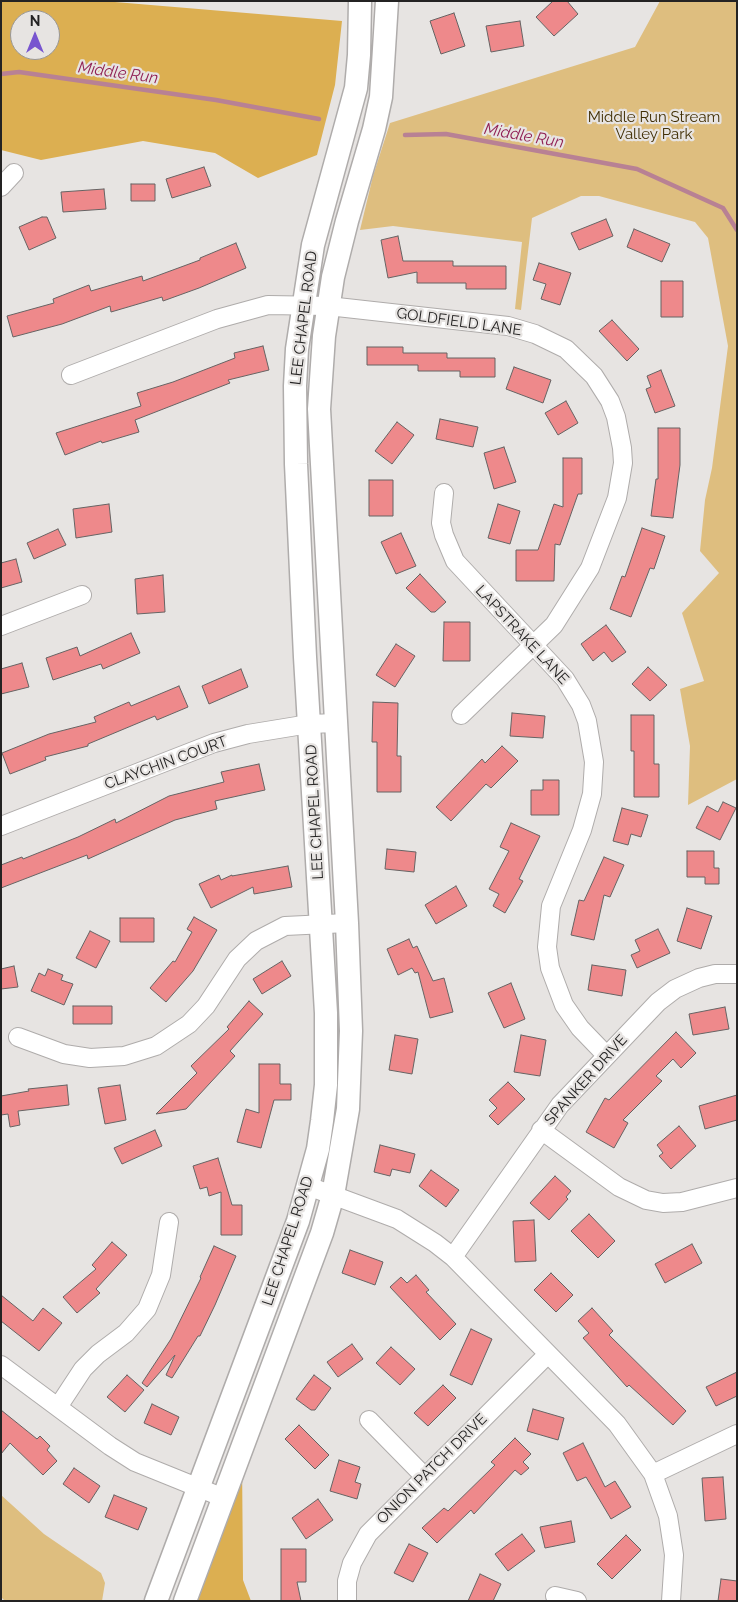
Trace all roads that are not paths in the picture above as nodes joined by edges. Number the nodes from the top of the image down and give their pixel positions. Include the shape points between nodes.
1 (360, 1) edge
2 (387, 1) edge
3 (14, 173) dead end
4 (1, 186) edge
5 (303, 305) junction
6 (328, 306) junction
7 (71, 375) dead end
8 (444, 493) dead end
9 (82, 595) dead end
10 (1, 626) edge
11 (534, 645) junction
12 (461, 715) dead end
13 (337, 722) junction
14 (309, 724) junction
15 (1, 826) edge
16 (347, 923) junction
17 (321, 924) junction
18 (737, 974) edge
19 (18, 1037) dead end
20 (606, 1056) junction
21 (541, 1130) junction
22 (308, 1186) junction
23 (737, 1188) edge
24 (333, 1195) junction
25 (170, 1222) dead end
26 (453, 1257) junction
27 (548, 1354) junction
28 (1, 1365) edge
29 (58, 1407) junction
30 (369, 1420) dead end
31 (737, 1434) edge
32 (653, 1474) junction
33 (424, 1476) junction
34 (199, 1488) junction
35 (224, 1498) junction
36 (555, 1596) dead end
37 (156, 1601) edge
38 (185, 1601) edge
39 (347, 1601) edge
40 (577, 1601) edge
41 (672, 1601) edge

1 - 5 main road, LEE CHAPEL ROAD via 356,88 319,222
2 - 6 main road, LEE CHAPEL ROAD via 381,97 339,250
3 - 4 street
5 - 6 street, GOLDFIELD LANE
5 - 7 street, GOLDFIELD LANE via 268,305 218,319
5 - 14 main road, LEE CHAPEL ROAD via 297,349 294,420
6 - 11 street, GOLDFIELD LANE via 522,329 566,349 601,386 616,417 622,448 617,498 597,553 578,589 554,625
6 - 13 main road, LEE CHAPEL ROAD via 319,409
8 - 11 street, LAPSTRAKE LANE via 441,523 455,561
9 - 10 street
11 - 12 street, GOLDFIELD LANE
11 - 20 street, LAPSTRAKE LANE via 565,679 580,705 587,721 594,762 588,815 551,906 547,947 550,968 557,992 571,1017
13 - 14 street, CLAYCHIN COURT
13 - 16 main road, LEE CHAPEL ROAD
14 - 15 street, CLAYCHIN COURT via 248,734 214,744
14 - 17 main road, LEE CHAPEL ROAD
16 - 17 street
16 - 24 main road, LEE CHAPEL ROAD via 351,1078 344,1146
17 - 19 street via 285,926 256,941 237,959 206,1006 189,1024 156,1046 124,1056 90,1058 64,1054
17 - 22 main road, LEE CHAPEL ROAD via 326,1085 318,1149
18 - 20 street, SPANKER DRIVE via 707,976 675,989 658,1002
20 - 21 street, SPANKER DRIVE
21 - 23 street via 618,1187 646,1200 682,1202
21 - 26 street, SPANKER DRIVE
22 - 24 street
22 - 34 main road, LEE CHAPEL ROAD
24 - 26 street via 397,1219
24 - 35 main road, LEE CHAPEL ROAD via 322,1233
25 - 29 street via 161,1275 147,1309 126,1333 83,1369
26 - 27 street
27 - 32 street via 618,1424
27 - 33 street, ONION PATCH DRIVE
28 - 29 street
29 - 34 street via 135,1462
30 - 33 street
31 - 32 street
32 - 41 street via 672,1535 675,1572
33 - 39 street, ONION PATCH DRIVE via 361,1544 347,1581
34 - 35 street
34 - 37 main road, LEE CHAPEL ROAD
35 - 38 main road, LEE CHAPEL ROAD
36 - 40 street

